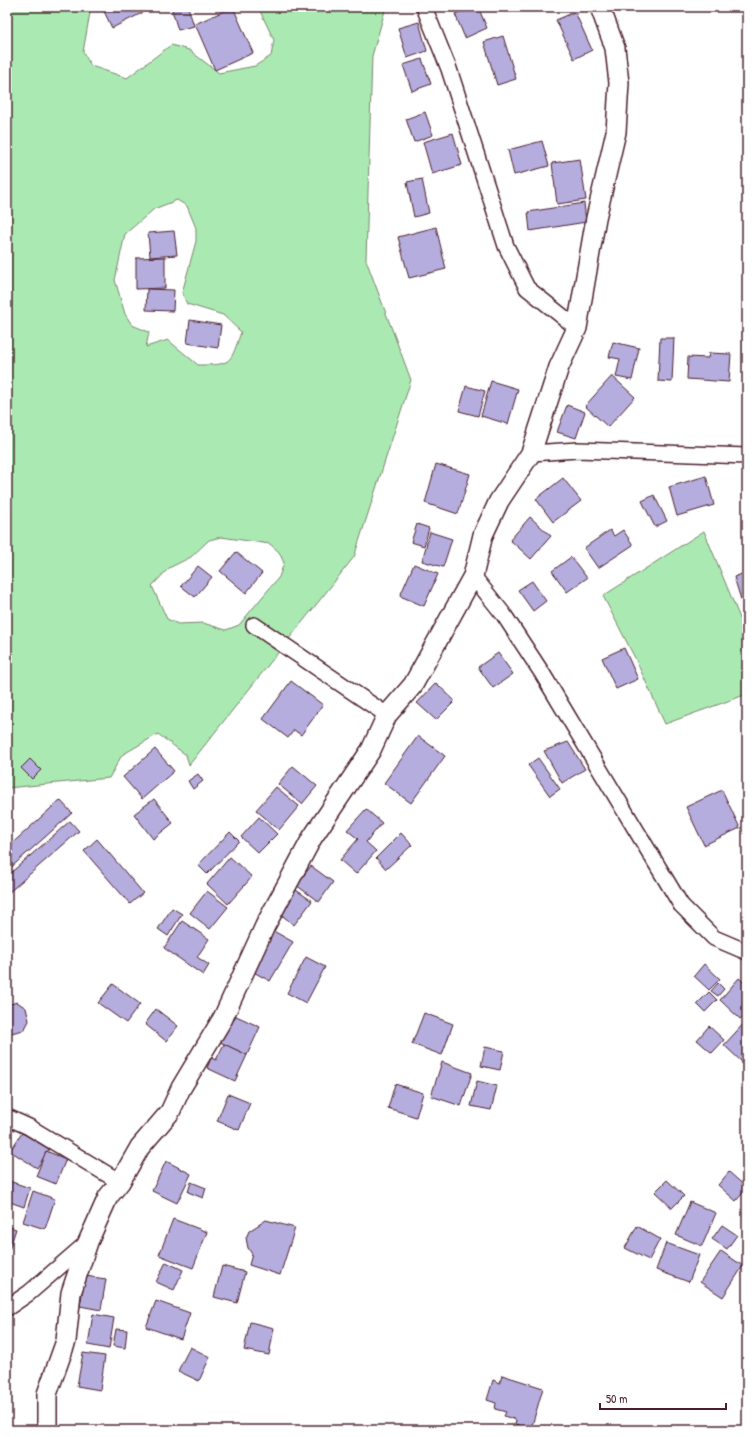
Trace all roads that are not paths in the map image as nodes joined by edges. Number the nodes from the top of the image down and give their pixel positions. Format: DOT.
graph roads {
  1 [pos="424,7"];
  2 [pos="600,7"];
  3 [pos="577,328"];
  4 [pos="531,453"];
  5 [pos="747,456"];
  6 [pos="473,576"];
  7 [pos="254,625"];
  8 [pos="387,715"];
  9 [pos="747,952"];
  10 [pos="7,1117"];
  11 [pos="120,1182"];
  12 [pos="88,1242"];
  13 [pos="7,1308"];
  14 [pos="46,1430"];
  1 -- 3 [label="street"];
  2 -- 3 [label="street"];
  3 -- 4 [label="street"];
  4 -- 5 [label="street"];
  4 -- 6 [label="street"];
  6 -- 8 [label="street"];
  6 -- 9 [label="street"];
  7 -- 8 [label="street"];
  8 -- 11 [label="street"];
  10 -- 11 [label="street"];
  11 -- 12 [label="street"];
  12 -- 13 [label="street"];
  12 -- 14 [label="street"];
}
